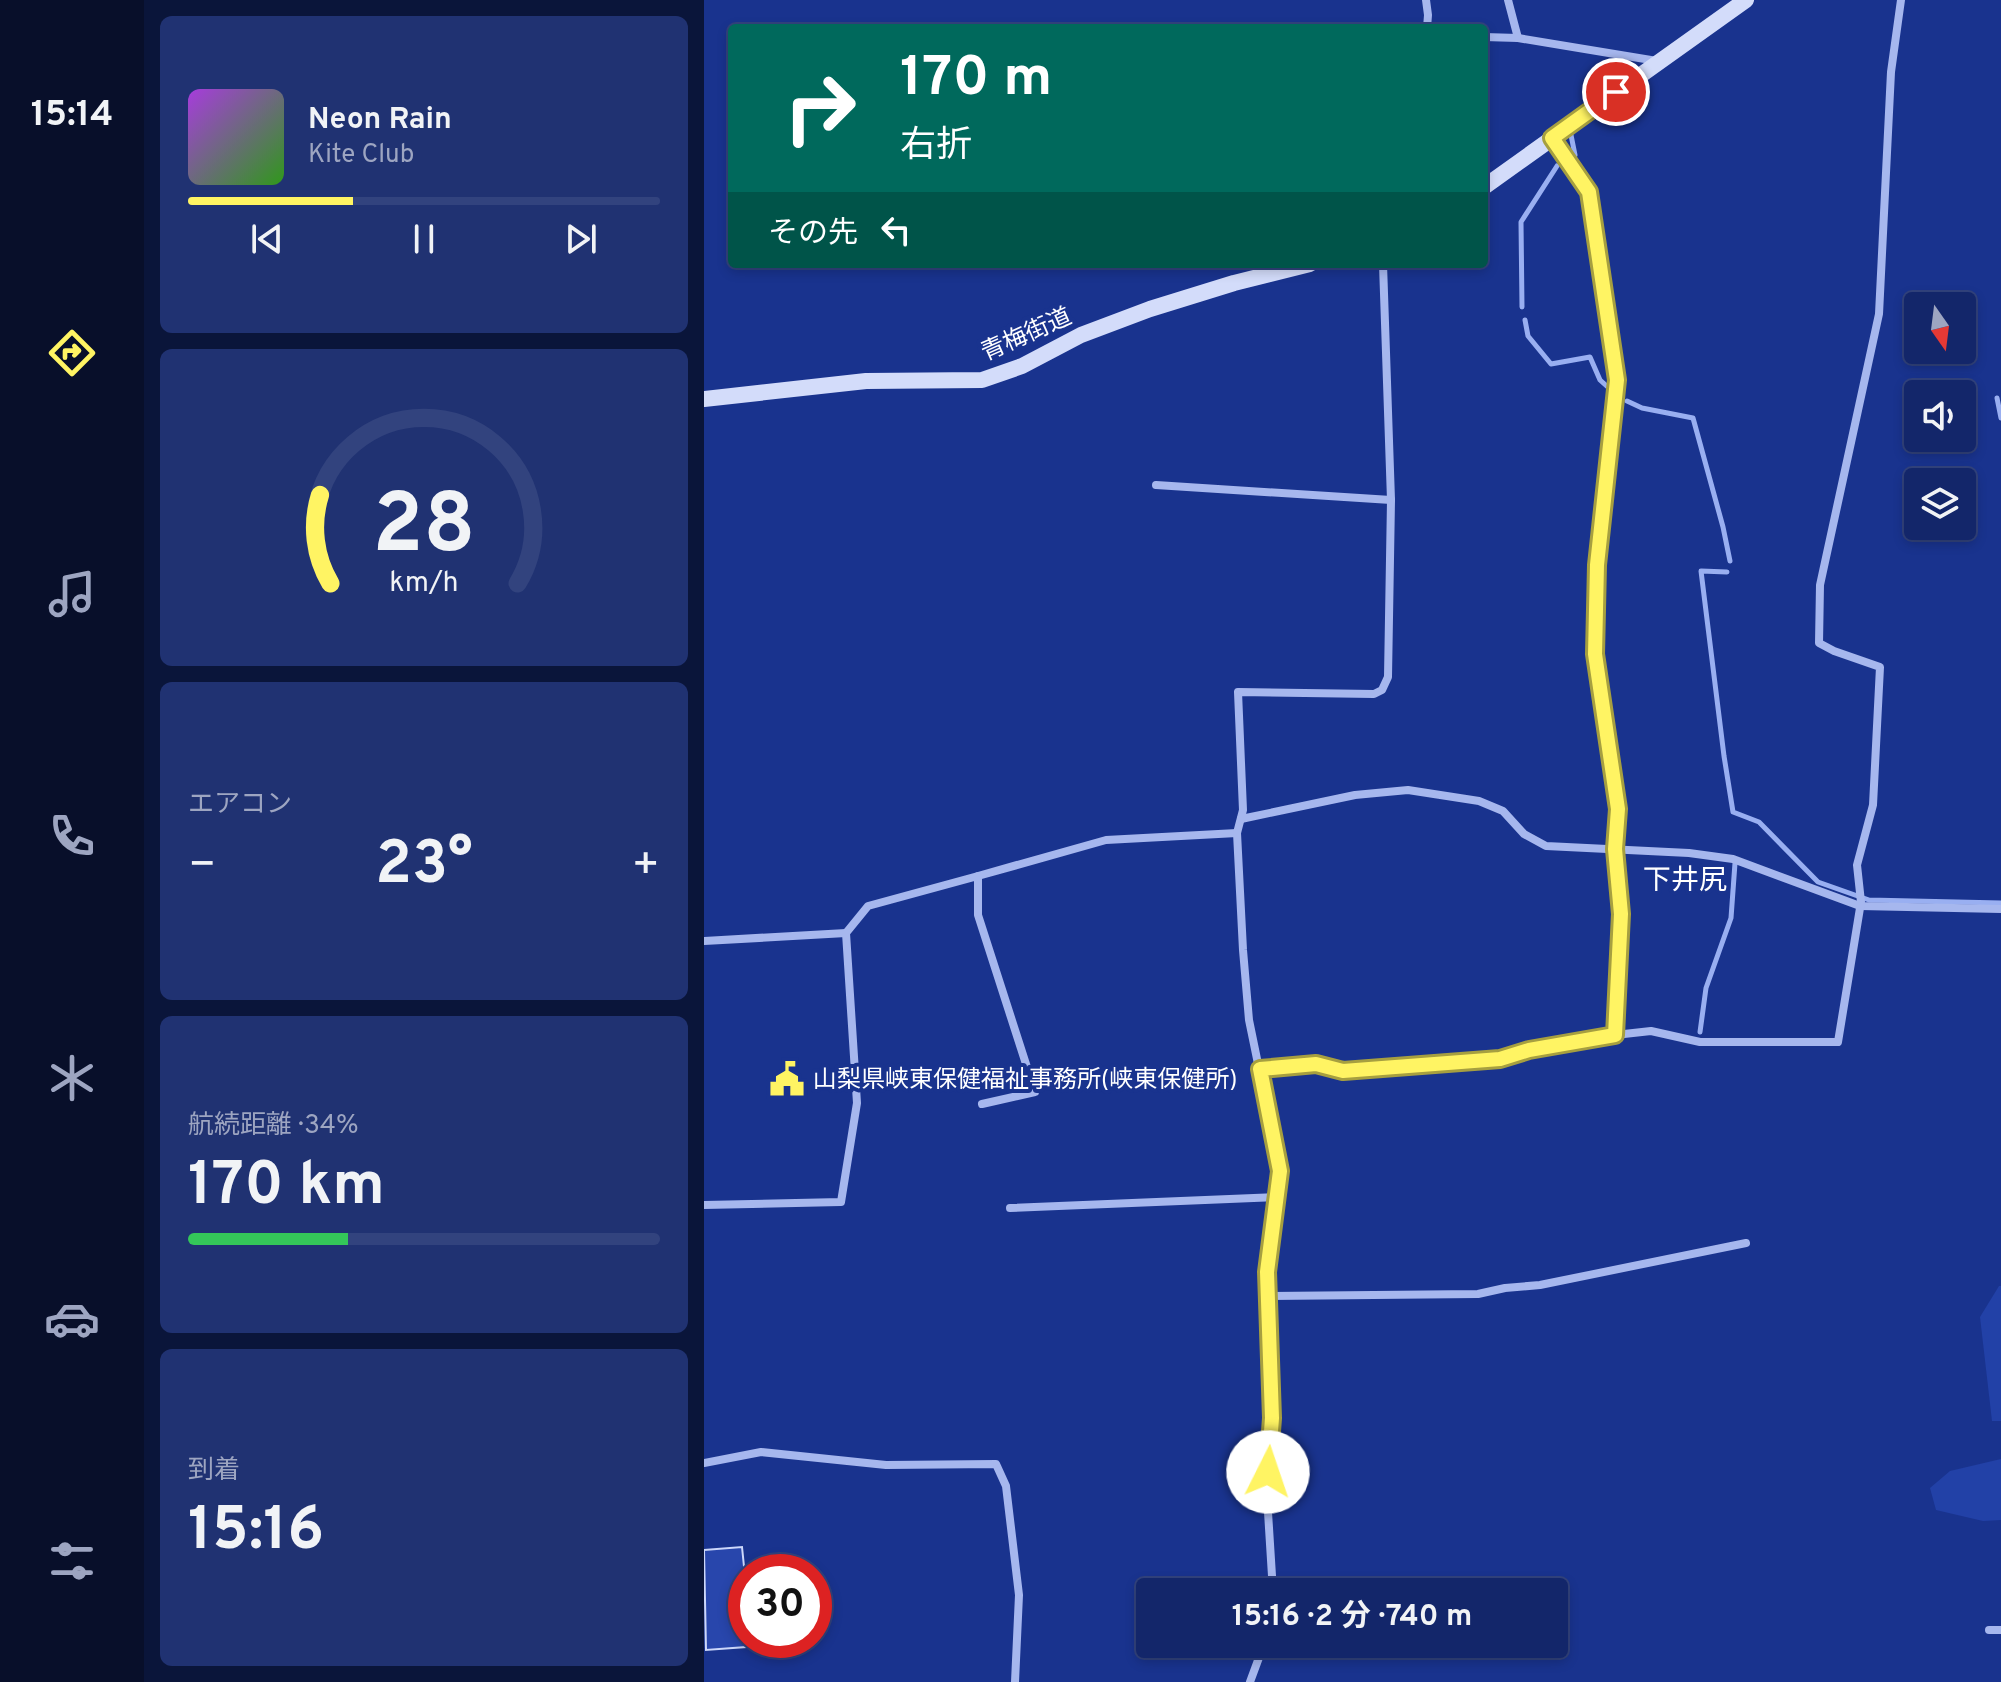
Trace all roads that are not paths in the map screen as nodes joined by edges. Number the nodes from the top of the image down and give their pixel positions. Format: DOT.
graph roads {
  1 [pos="1426,0"];
  2 [pos="1508,0"];
  3 [pos="1746,0"];
  4 [pos="1901,0"];
  5 [pos="1427,24"];
  6 [pos="1488,37"];
  7 [pos="1518,38"];
  8 [pos="1659,61"];
  9 [pos="1552,138"];
  10 [pos="1488,184"];
  11 [pos="1294,268"];
  12 [pos="1383,268"];
  13 [pos="704,399"];
  14 [pos="1156,485"];
  15 [pos="1391,500"];
  16 [pos="1241,819"];
  17 [pos="1237,833"];
  18 [pos="1615,849"];
  19 [pos="978,876"];
  20 [pos="1860,904"];
  21 [pos="2001,909"];
  22 [pos="846,933"];
  23 [pos="704,941"];
  24 [pos="1615,1035"];
  25 [pos="1260,1069"];
  26 [pos="982,1104"];
  27 [pos="1277,1197"];
  28 [pos="704,1205"];
  29 [pos="1010,1208"];
  30 [pos="1746,1243"];
  31 [pos="1269,1296"];
  32 [pos="704,1463"];
  33 [pos="1272,1578"];
  34 [pos="1989,1630"];
  35 [pos="2001,1630"];
  36 [pos="1259,1658"];
  37 [pos="1015,1682"];
  38 [pos="1250,1682"];
  1 -- 5 [label="street"];
  2 -- 7 [label="street"];
  3 -- 8 [label="main road"];
  4 -- 20 [label="street"];
  6 -- 7 [label="street"];
  7 -- 8 [label="street"];
  8 -- 9 [label="main road"];
  9 -- 10 [label="main road"];
  9 -- 18 [label="street"];
  11 -- 13 [label="main road, 青梅街道"];
  12 -- 15 [label="street"];
  14 -- 15 [label="street"];
  15 -- 16 [label="street"];
  16 -- 17 [label="street"];
  16 -- 18 [label="street"];
  17 -- 19 [label="street"];
  17 -- 25 [label="street"];
  18 -- 20 [label="street"];
  18 -- 24 [label="street"];
  19 -- 22 [label="street"];
  19 -- 26 [label="street"];
  20 -- 21 [label="street"];
  20 -- 24 [label="street"];
  22 -- 23 [label="street"];
  22 -- 28 [label="street"];
  24 -- 25 [label="street"];
  25 -- 27 [label="street"];
  27 -- 29 [label="street"];
  27 -- 31 [label="street"];
  30 -- 31 [label="street"];
  31 -- 33 [label="street"];
  32 -- 37 [label="street"];
  34 -- 35 [label="street"];
  36 -- 38 [label="street"];
}
